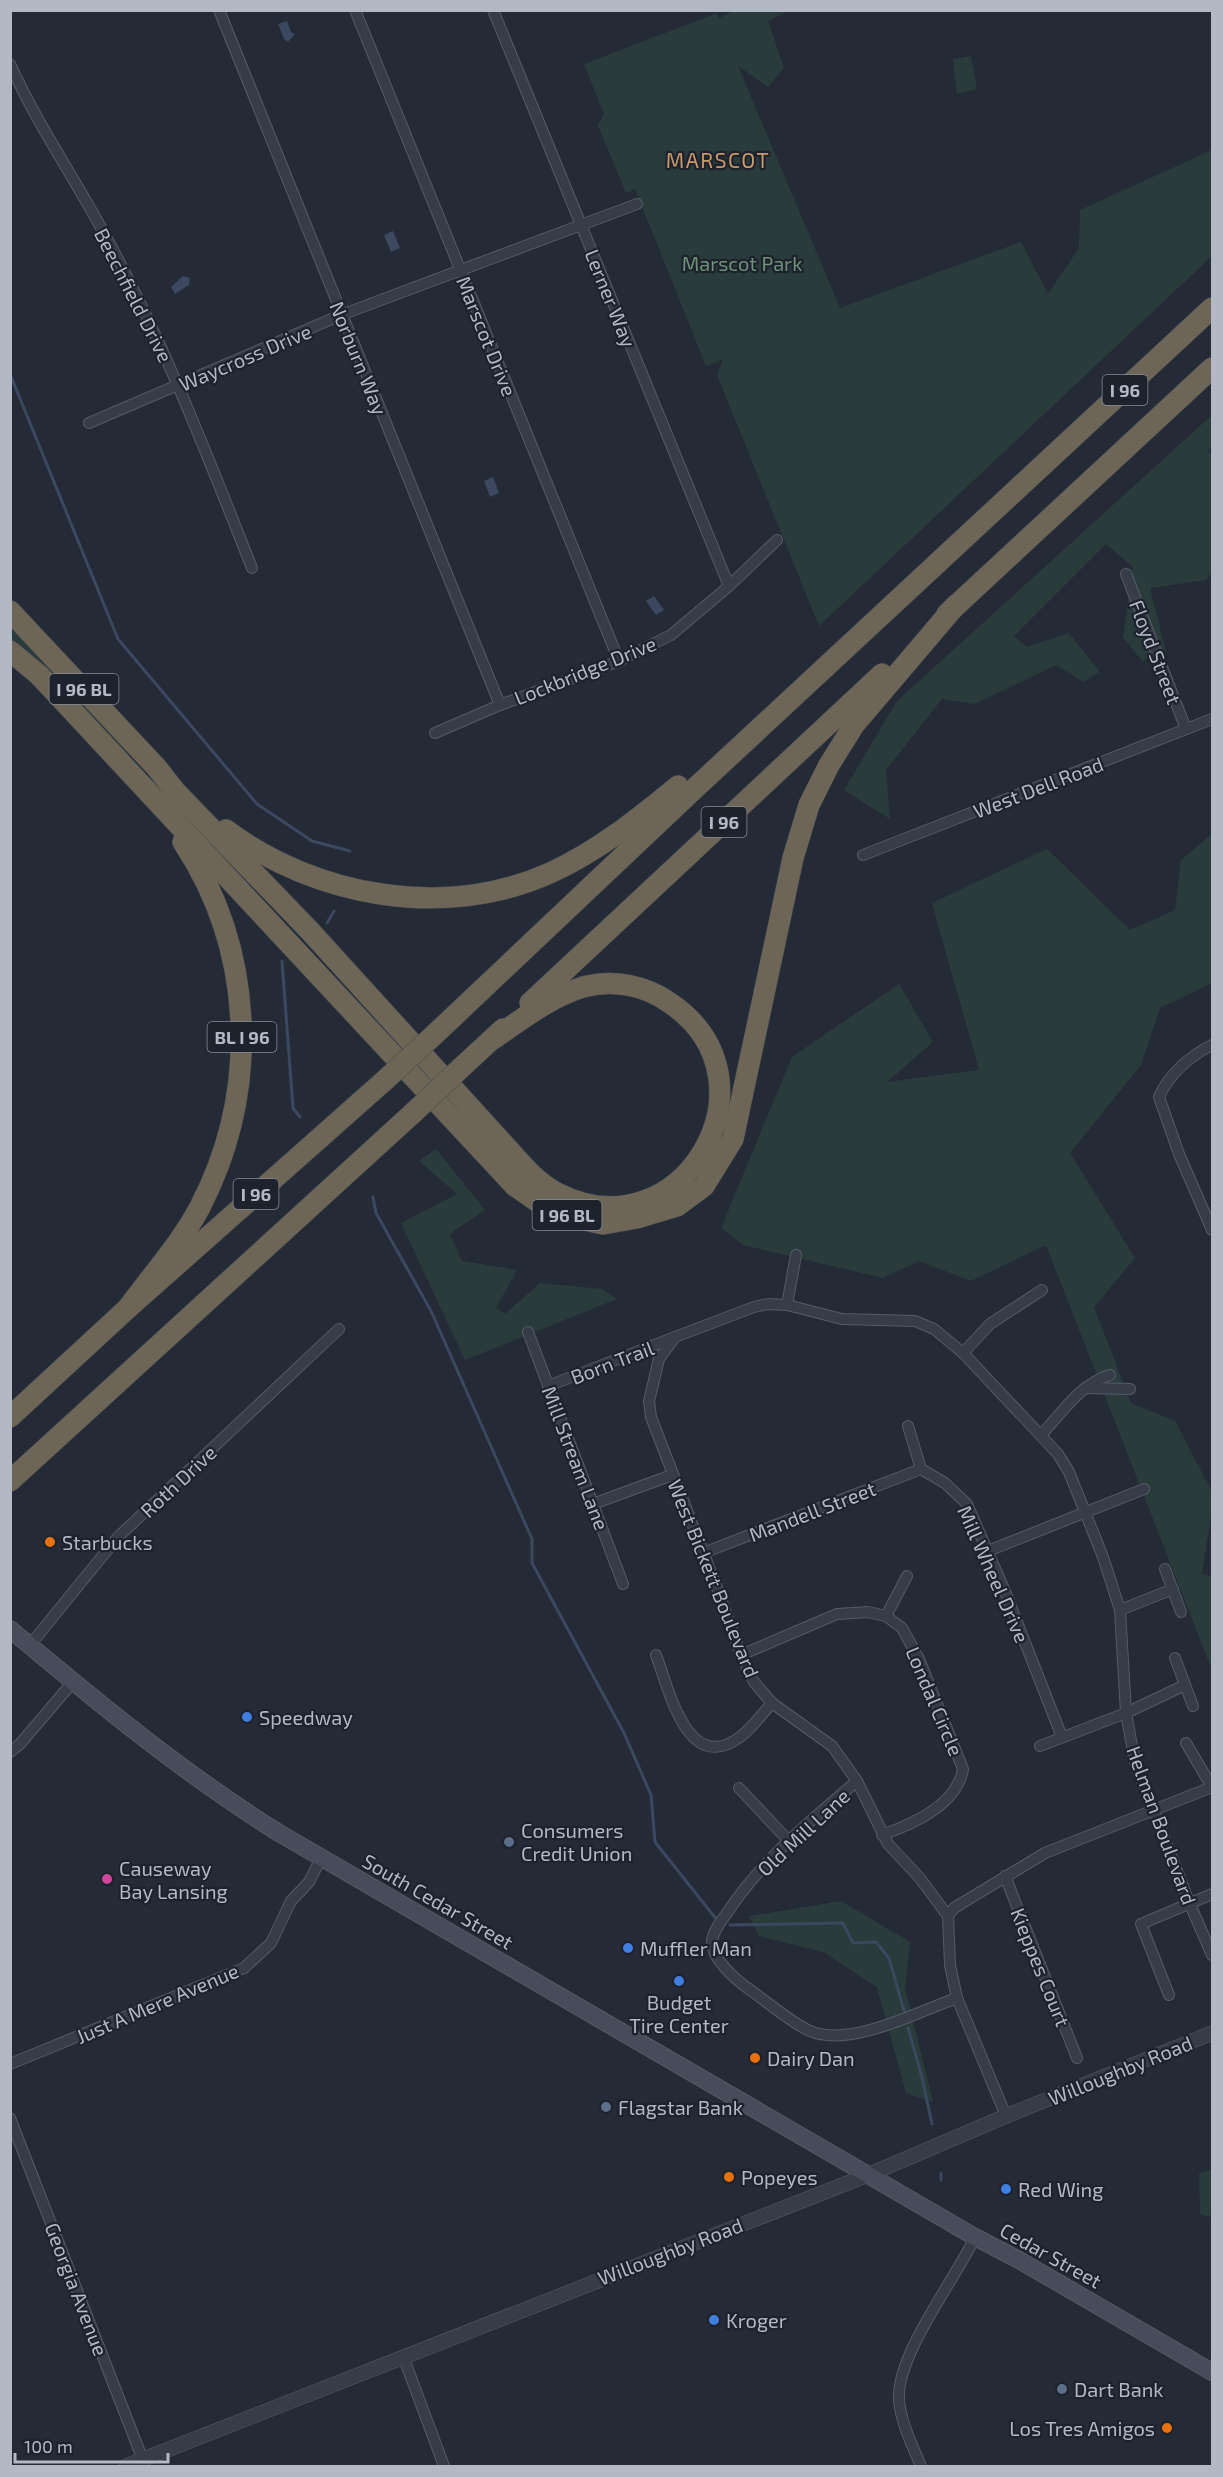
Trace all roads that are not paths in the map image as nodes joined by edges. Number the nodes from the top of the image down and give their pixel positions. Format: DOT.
graph roads {
  1 [pos="219,10"];
  2 [pos="355,10"];
  3 [pos="493,10"];
  4 [pos="10,64"];
  5 [pos="637,204"];
  6 [pos="582,226"];
  7 [pos="460,270"];
  8 [pos="1212,308"];
  9 [pos="341,315"];
  10 [pos="1212,368"];
  11 [pos="179,386"];
  12 [pos="89,423"];
  13 [pos="777,540"];
  14 [pos="252,568"];
  15 [pos="1126,574"];
  16 [pos="729,586"];
  17 [pos="956,605"];
  18 [pos="10,611"];
  19 [pos="853,642"];
  20 [pos="10,651"];
  21 [pos="619,661"];
  22 [pos="500,705"];
  23 [pos="1212,719"];
  24 [pos="1186,729"];
  25 [pos="435,733"];
  26 [pos="126,768"];
  27 [pos="157,768"];
  28 [pos="863,855"];
  29 [pos="492,1039"];
  30 [pos="1212,1045"];
  31 [pos="1212,1230"];
  32 [pos="796,1255"];
  33 [pos="1042,1290"];
  34 [pos="787,1305"];
  35 [pos="128,1308"];
  36 [pos="339,1329"];
  37 [pos="528,1332"];
  38 [pos="675,1337"];
  39 [pos="963,1353"];
  40 [pos="1110,1375"];
  41 [pos="548,1386"];
  42 [pos="1085,1388"];
  43 [pos="1130,1389"];
  44 [pos="10,1417"];
  45 [pos="908,1426"];
  46 [pos="1041,1435"];
  47 [pos="921,1468"];
  48 [pos="672,1475"];
  49 [pos="10,1481"];
  50 [pos="1144,1489"];
  51 [pos="593,1504"];
  52 [pos="1085,1512"];
  53 [pos="988,1551"];
  54 [pos="703,1553"];
  55 [pos="1165,1569"];
  56 [pos="907,1576"];
  57 [pos="623,1584"];
  58 [pos="1173,1589"];
  59 [pos="1120,1610"];
  60 [pos="1181,1612"];
  61 [pos="886,1616"];
  62 [pos="10,1629"];
  63 [pos="30,1645"];
  64 [pos="656,1655"];
  65 [pos="741,1655"];
  66 [pos="1175,1658"];
  67 [pos="72,1683"];
  68 [pos="1185,1685"];
  69 [pos="772,1703"];
  70 [pos="1193,1706"];
  71 [pos="1126,1713"];
  72 [pos="1062,1737"];
  73 [pos="1186,1743"];
  74 [pos="1040,1746"];
  75 [pos="10,1752"];
  76 [pos="857,1781"];
  77 [pos="1212,1787"];
  78 [pos="739,1788"];
  79 [pos="1154,1810"];
  80 [pos="882,1835"];
  81 [pos="788,1840"];
  82 [pos="321,1858"];
  83 [pos="1005,1876"];
  84 [pos="1212,1894"];
  85 [pos="1189,1902"];
  86 [pos="948,1916"];
  87 [pos="1212,1955"];
  88 [pos="1169,1995"];
  89 [pos="957,1998"];
  90 [pos="1212,2033"];
  91 [pos="1077,2058"];
  92 [pos="10,2064"];
  93 [pos="1006,2116"];
  94 [pos="10,2118"];
  95 [pos="868,2175"];
  96 [pos="975,2237"];
  97 [pos="403,2356"];
  98 [pos="1212,2372"];
  99 [pos="143,2460"];
  100 [pos="126,2466"];
  101 [pos="444,2466"];
  102 [pos="921,2466"];
  1 -- 9 [label="street, Norburn Way"];
  2 -- 7 [label="street, Marscot Drive"];
  3 -- 6 [label="street, Lerner Way"];
  4 -- 11 [label="street, Beechfield Drive"];
  5 -- 6 [label="street, Waycross Drive"];
  6 -- 7 [label="street, Waycross Drive"];
  6 -- 16 [label="street, Lerner Way"];
  7 -- 9 [label="street, Waycross Drive"];
  7 -- 21 [label="street, Marscot Drive"];
  8 -- 19 [label="highway, I 96"];
  9 -- 11 [label="street, Waycross Drive"];
  9 -- 22 [label="street, Norburn Way"];
  10 -- 17 [label="highway, I 96"];
  11 -- 12 [label="street, Waycross Drive"];
  11 -- 14 [label="street, Beechfield Drive"];
  13 -- 16 [label="street, Lockbridge Drive"];
  15 -- 24 [label="street, Floyd Street"];
  16 -- 21 [label="street, Lockbridge Drive"];
  17 -- 26 [label="highway, I 96 BL"];
  17 -- 29 [label="highway, I 96"];
  18 -- 27 [label="highway, I 96 BL"];
  19 -- 27 [label="highway, I 96 BL"];
  19 -- 35 [label="highway, I 96, bridge"];
  20 -- 26 [label="highway, I 96 BL"];
  21 -- 22 [label="street, Lockbridge Drive"];
  22 -- 25 [label="street, Lockbridge Drive"];
  23 -- 24 [label="street, West Dell Road"];
  24 -- 28 [label="street, West Dell Road"];
  26 -- 35 [label="highway, BL I 96"];
  27 -- 29 [label="highway, I 96 BL"];
  29 -- 49 [label="highway, I 96, bridge"];
  30 -- 31 [label="street"];
  32 -- 34 [label="street"];
  33 -- 39 [label="street"];
  34 -- 38 [label="street"];
  34 -- 39 [label="street, Helman Boulevard"];
  35 -- 44 [label="highway, I 96"];
  36 -- 63 [label="street, Roth Drive"];
  37 -- 41 [label="street, Mill Stream Lane"];
  38 -- 41 [label="street, Born Trail"];
  38 -- 48 [label="street, West Bickett Boulevard"];
  39 -- 46 [label="street, Helman Boulevard"];
  40 -- 42 [label="street"];
  41 -- 51 [label="street, Mill Stream Lane"];
  42 -- 43 [label="street"];
  42 -- 46 [label="street"];
  45 -- 47 [label="street"];
  46 -- 52 [label="street, Helman Boulevard"];
  47 -- 53 [label="street, Mill Wheel Drive"];
  47 -- 54 [label="street, Mandell Street"];
  48 -- 51 [label="street"];
  48 -- 54 [label="street, West Bickett Boulevard"];
  50 -- 52 [label="street"];
  51 -- 57 [label="street, Mill Stream Lane"];
  52 -- 53 [label="street"];
  52 -- 59 [label="street, Helman Boulevard"];
  53 -- 72 [label="street, Mill Wheel Drive"];
  54 -- 65 [label="street, West Bickett Boulevard"];
  55 -- 58 [label="street"];
  56 -- 61 [label="street"];
  58 -- 59 [label="street"];
  58 -- 60 [label="street"];
  59 -- 71 [label="street, Helman Boulevard"];
  61 -- 65 [label="street"];
  61 -- 80 [label="street, Londal Circle"];
  62 -- 63 [label="main road, South Cedar Street"];
  63 -- 67 [label="main road, South Cedar Street"];
  64 -- 69 [label="street"];
  65 -- 69 [label="street, West Bickett Boulevard"];
  66 -- 68 [label="street"];
  67 -- 75 [label="street"];
  67 -- 82 [label="main road, South Cedar Street"];
  68 -- 70 [label="street"];
  68 -- 71 [label="street"];
  69 -- 76 [label="street, West Bickett Boulevard"];
  71 -- 72 [label="street"];
  71 -- 79 [label="street, Helman Boulevard"];
  72 -- 74 [label="street"];
  73 -- 77 [label="street"];
  76 -- 80 [label="street, West Bickett Boulevard"];
  76 -- 81 [label="street, Old Mill Lane"];
  77 -- 79 [label="street"];
  78 -- 81 [label="street"];
  79 -- 83 [label="street"];
  79 -- 85 [label="street, Helman Boulevard"];
  80 -- 86 [label="street, West Bickett Boulevard"];
  81 -- 89 [label="street, Old Mill Lane"];
  82 -- 92 [label="street, Just A Mere Avenue"];
  82 -- 95 [label="main road, South Cedar Street"];
  83 -- 86 [label="street"];
  83 -- 91 [label="street, Kieppes Court"];
  84 -- 85 [label="street"];
  85 -- 87 [label="street, Helman Boulevard"];
  85 -- 88 [label="street"];
  86 -- 89 [label="street"];
  89 -- 93 [label="street"];
  90 -- 93 [label="street, Willoughby Road"];
  93 -- 95 [label="street, Willoughby Road"];
  94 -- 99 [label="street, Georgia Avenue"];
  95 -- 96 [label="main road, Cedar Street"];
  95 -- 97 [label="street, Willoughby Road"];
  96 -- 98 [label="main road, Cedar Street"];
  96 -- 102 [label="street"];
  97 -- 99 [label="street, Willoughby Road"];
  97 -- 101 [label="street"];
  99 -- 100 [label="street, Willoughby Road"];
}
